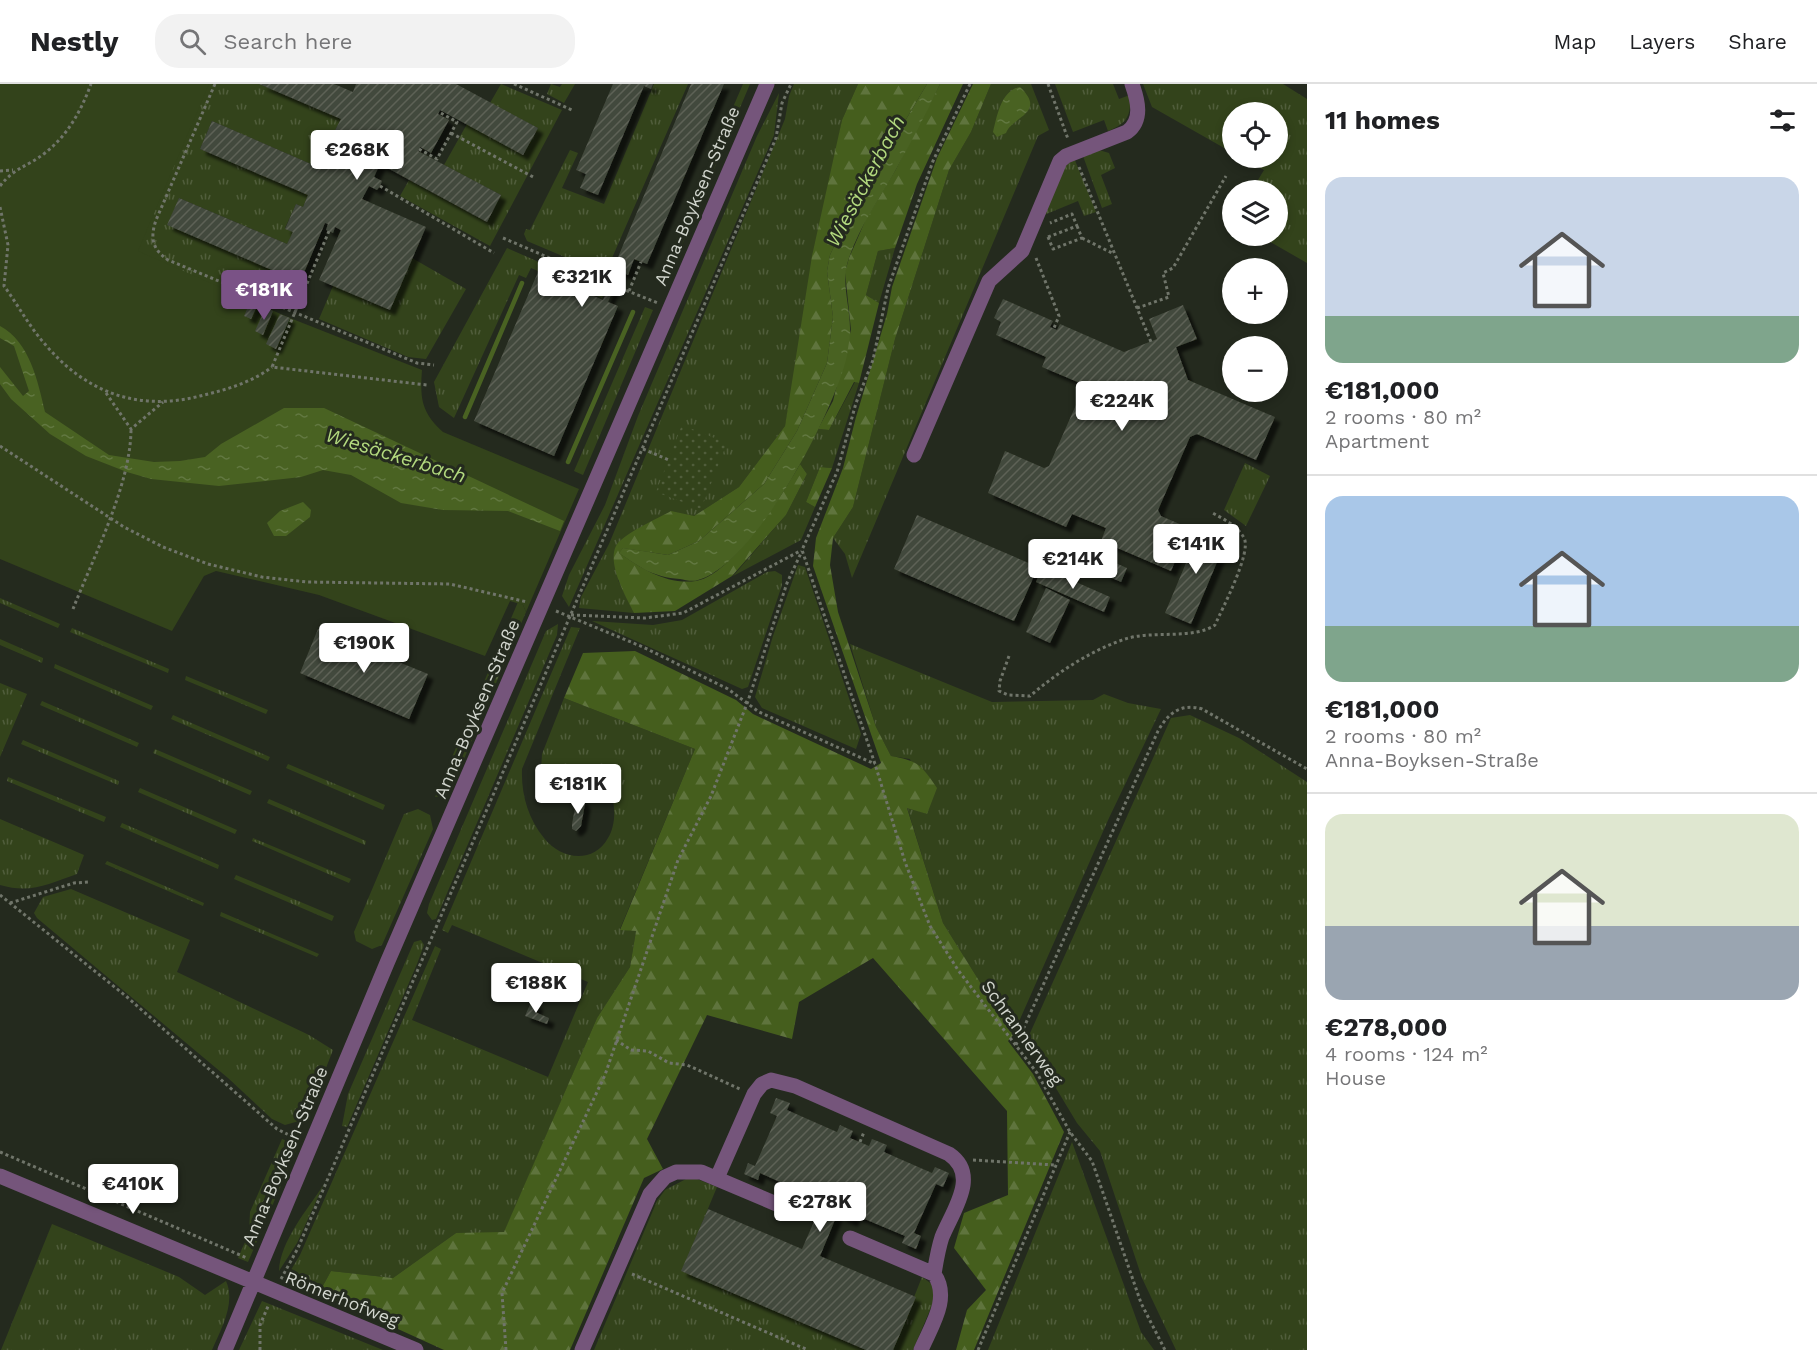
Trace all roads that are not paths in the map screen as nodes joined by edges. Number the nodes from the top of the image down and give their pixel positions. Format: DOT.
graph roads {
  1 [pos="767,84"];
  2 [pos="1131,84"];
  3 [pos="914,455"];
  4 [pos="0,1176"];
  5 [pos="717,1178"];
  6 [pos="793,1211"];
  7 [pos="850,1238"];
  8 [pos="933,1274"];
  9 [pos="253,1283"];
  10 [pos="225,1350"];
  11 [pos="416,1350"];
  12 [pos="582,1350"];
  13 [pos="921,1350"];
  1 -- 9 [label="street, Anna-Boyksen-Straße"];
  2 -- 3 [label="street"];
  4 -- 9 [label="street, Römerhofweg"];
  5 -- 6 [label="street"];
  5 -- 8 [label="street"];
  5 -- 12 [label="street"];
  7 -- 8 [label="street"];
  8 -- 13 [label="street"];
  9 -- 10 [label="street, Anna-Boyksen-Straße"];
  9 -- 11 [label="street, Römerhofweg"];
}
